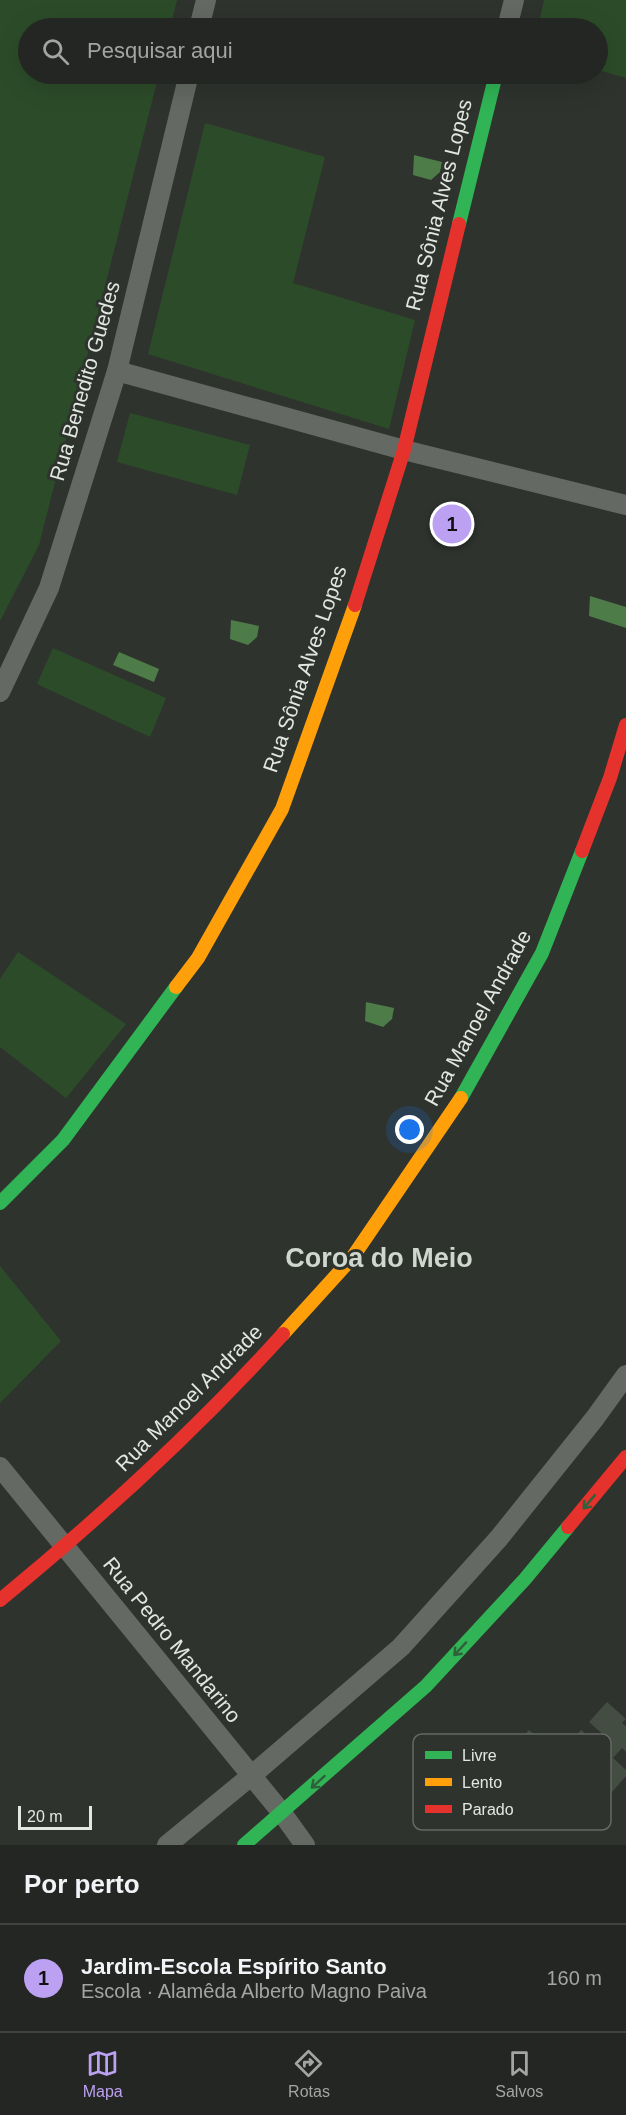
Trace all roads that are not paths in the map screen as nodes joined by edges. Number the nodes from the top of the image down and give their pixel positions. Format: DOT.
graph roads {
  1 [pos="206,0"];
  2 [pos="514,0"];
  3 [pos="202,18"];
  4 [pos="510,18"];
  5 [pos="187,84"];
  6 [pos="494,84"];
  7 [pos="117,371"];
  8 [pos="404,450"];
  9 [pos="626,505"];
  10 [pos="0,692"];
  11 [pos="626,725"];
  12 [pos="0,1203"];
  13 [pos="626,1375"];
  14 [pos="626,1457"];
  15 [pos="0,1467"];
  16 [pos="65,1547"];
  17 [pos="0,1600"];
  18 [pos="251,1776"];
  19 [pos="282,1814"];
  20 [pos="167,1845"];
  21 [pos="244,1845"];
  22 [pos="305,1845"];
  1 -- 3 [label="street"];
  2 -- 4 [label="street"];
  5 -- 7 [label="street, Rua Benedito Guedes"];
  6 -- 8 [label="street, Rua Sônia Alves Lopes"];
  7 -- 8 [label="street"];
  7 -- 10 [label="street, Rua Benedito Guedes"];
  8 -- 9 [label="street"];
  8 -- 12 [label="street, Rua Sônia Alves Lopes"];
  11 -- 16 [label="street, Rua Manoel Andrade"];
  13 -- 18 [label="street"];
  14 -- 19 [label="street, one-way"];
  15 -- 16 [label="street, Rua Pedro Mandarino"];
  16 -- 17 [label="street, Rua Manoel Andrade"];
  16 -- 18 [label="street, Rua Pedro Mandarino"];
  18 -- 19 [label="street, Rua Pedro Mandarino"];
  18 -- 20 [label="street"];
  19 -- 21 [label="street"];
  19 -- 22 [label="street, Rua Pedro Mandarino"];
}
